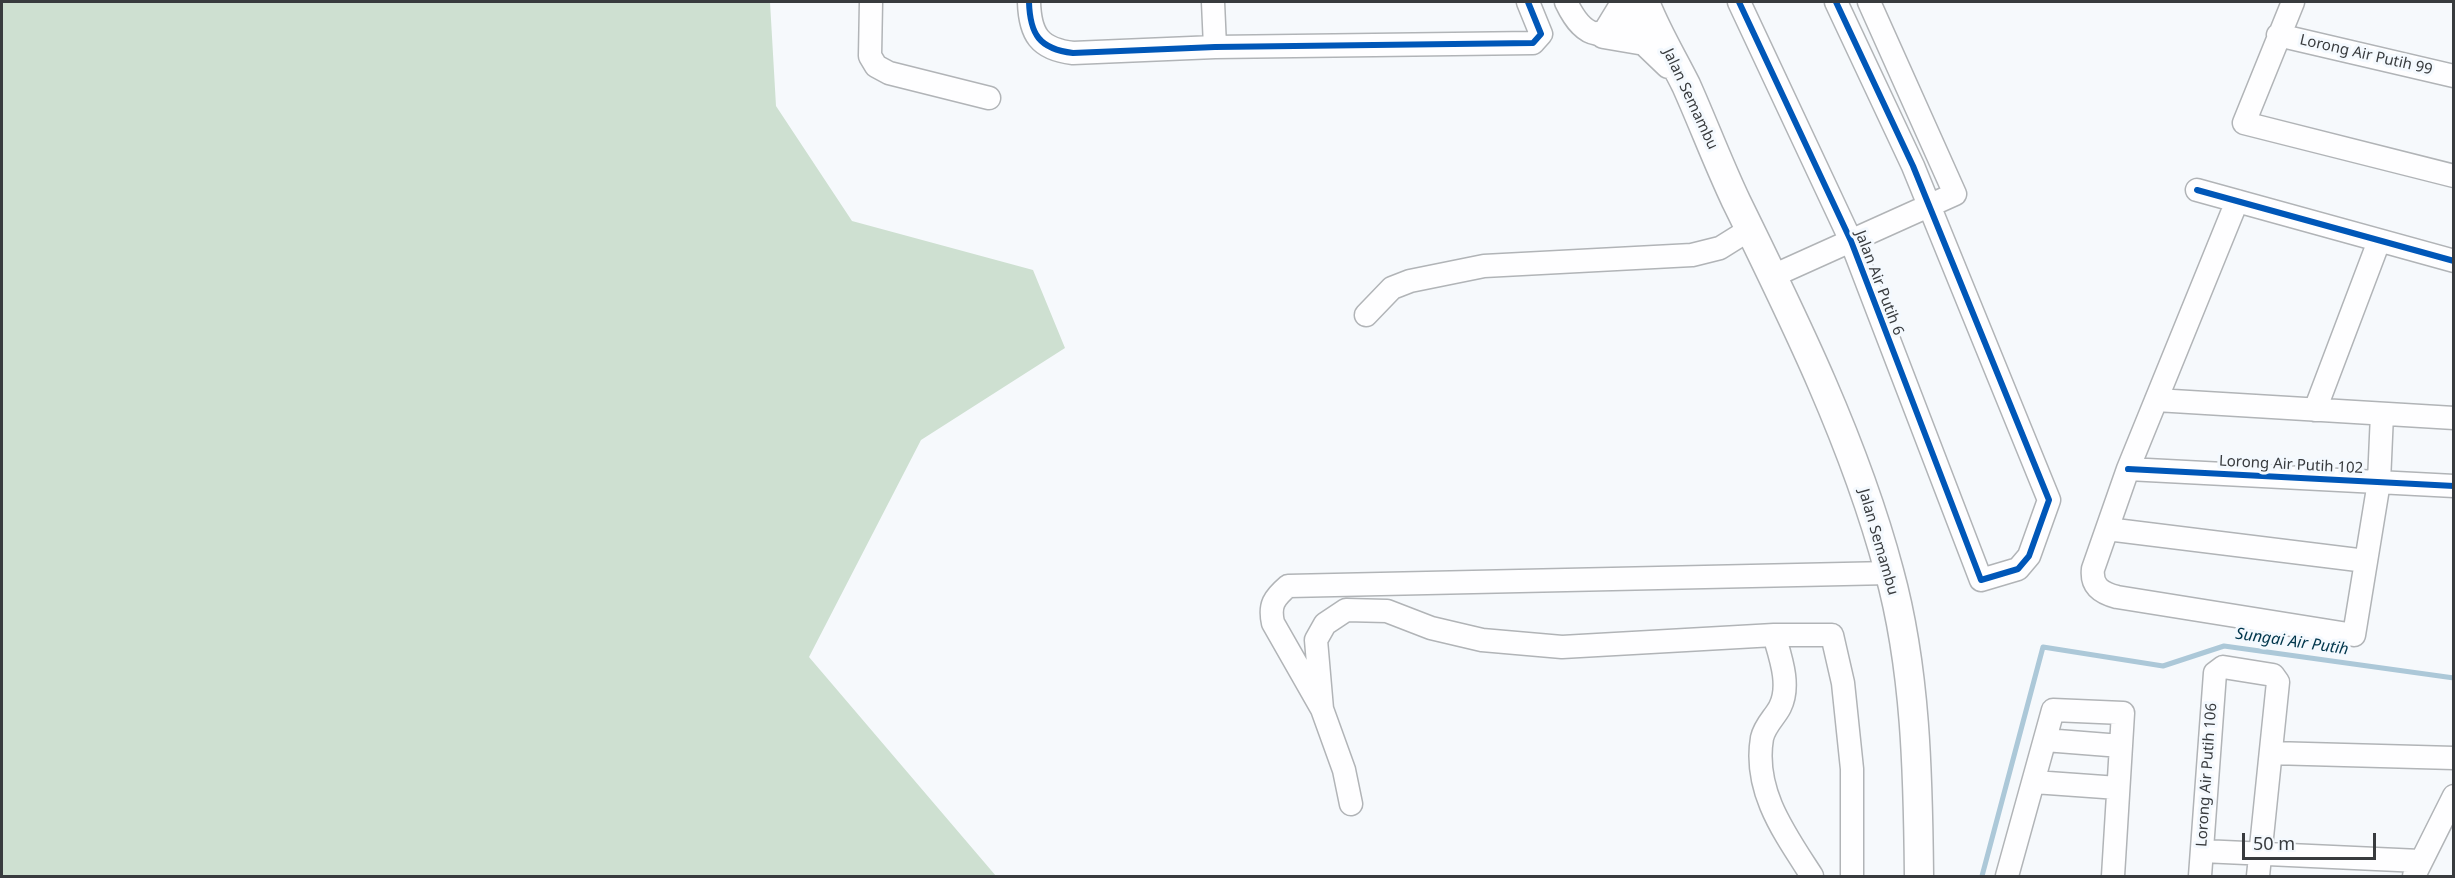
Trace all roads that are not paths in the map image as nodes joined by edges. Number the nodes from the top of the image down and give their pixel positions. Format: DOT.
graph roads {
  1 [pos="871,2"];
  2 [pos="1029,2"];
  3 [pos="1213,2"];
  4 [pos="1528,2"];
  5 [pos="1566,2"];
  6 [pos="1626,2"];
  7 [pos="1739,2"];
  8 [pos="1836,2"];
  9 [pos="1869,2"];
  10 [pos="2293,2"];
  11 [pos="1659,10"];
  12 [pos="1606,33"];
  13 [pos="2278,35"];
  14 [pos="1215,47"];
  15 [pos="2454,76"];
  16 [pos="1685,85"];
  17 [pos="989,98"];
  18 [pos="2454,176"];
  19 [pos="2197,190"];
  20 [pos="2237,201"];
  21 [pos="1929,206"];
  22 [pos="1752,228"];
  23 [pos="1851,241"];
  24 [pos="2379,241"];
  25 [pos="2454,261"];
  26 [pos="1775,275"];
  27 [pos="1366,315"];
  28 [pos="2156,400"];
  29 [pos="2315,410"];
  30 [pos="2382,414"];
  31 [pos="2454,418"];
  32 [pos="2128,469"];
  33 [pos="2379,482"];
  34 [pos="2454,486"];
  35 [pos="2107,529"];
  36 [pos="2366,561"];
  37 [pos="1890,573"];
  38 [pos="1774,635"];
  39 [pos="1322,709"];
  40 [pos="2045,740"];
  41 [pos="2121,746"];
  42 [pos="2271,753"];
  43 [pos="2454,758"];
  44 [pos="2034,782"];
  45 [pos="2118,788"];
  46 [pos="2454,796"];
  47 [pos="1351,804"];
  48 [pos="2202,850"];
  49 [pos="2261,853"];
  50 [pos="2417,868"];
  51 [pos="1812,876"];
  52 [pos="1852,876"];
  53 [pos="1918,876"];
  54 [pos="2007,876"];
  55 [pos="2113,876"];
  56 [pos="2200,876"];
  57 [pos="2258,876"];
  1 -- 17 [label="street"];
  2 -- 14 [label="street"];
  3 -- 14 [label="street"];
  4 -- 14 [label="street"];
  5 -- 12 [label="street"];
  6 -- 12 [label="main road"];
  7 -- 23 [label="street, Jalan Air Putih 6"];
  8 -- 21 [label="street"];
  9 -- 21 [label="street"];
  10 -- 13 [label="street"];
  11 -- 12 [label="street"];
  11 -- 16 [label="main road, Jalan Semambu"];
  11 -- 22 [label="main road, Jalan Semambu"];
  12 -- 16 [label="main road"];
  13 -- 15 [label="street, Lorong Air Putih 99"];
  13 -- 18 [label="street"];
  16 -- 22 [label="main road, Jalan Semambu"];
  19 -- 20 [label="street"];
  20 -- 24 [label="street"];
  20 -- 28 [label="street"];
  21 -- 23 [label="street"];
  21 -- 23 [label="street, Jalan Air Putih 6"];
  22 -- 26 [label="main road, Jalan Semambu"];
  22 -- 27 [label="street"];
  23 -- 26 [label="street"];
  24 -- 25 [label="street"];
  24 -- 29 [label="street"];
  26 -- 37 [label="main road, Jalan Semambu"];
  28 -- 29 [label="street"];
  28 -- 32 [label="street"];
  29 -- 30 [label="street"];
  30 -- 31 [label="street"];
  30 -- 33 [label="street"];
  32 -- 33 [label="street, Lorong Air Putih 102"];
  32 -- 35 [label="street"];
  33 -- 34 [label="street, Lorong Air Putih 102"];
  33 -- 36 [label="street"];
  35 -- 36 [label="street"];
  35 -- 36 [label="street"];
  37 -- 39 [label="street"];
  37 -- 53 [label="main road, Jalan Semambu"];
  38 -- 39 [label="street"];
  38 -- 51 [label="street"];
  38 -- 52 [label="street"];
  39 -- 47 [label="street"];
  40 -- 41 [label="street"];
  40 -- 41 [label="street"];
  40 -- 44 [label="street"];
  41 -- 45 [label="street"];
  42 -- 43 [label="street"];
  42 -- 48 [label="street, Lorong Air Putih 106"];
  42 -- 49 [label="street"];
  44 -- 45 [label="street"];
  44 -- 54 [label="street"];
  45 -- 55 [label="street"];
  46 -- 50 [label="street"];
  48 -- 49 [label="street"];
  48 -- 56 [label="street, Lorong Air Putih 106"];
  49 -- 50 [label="street"];
  49 -- 57 [label="street"];
}
